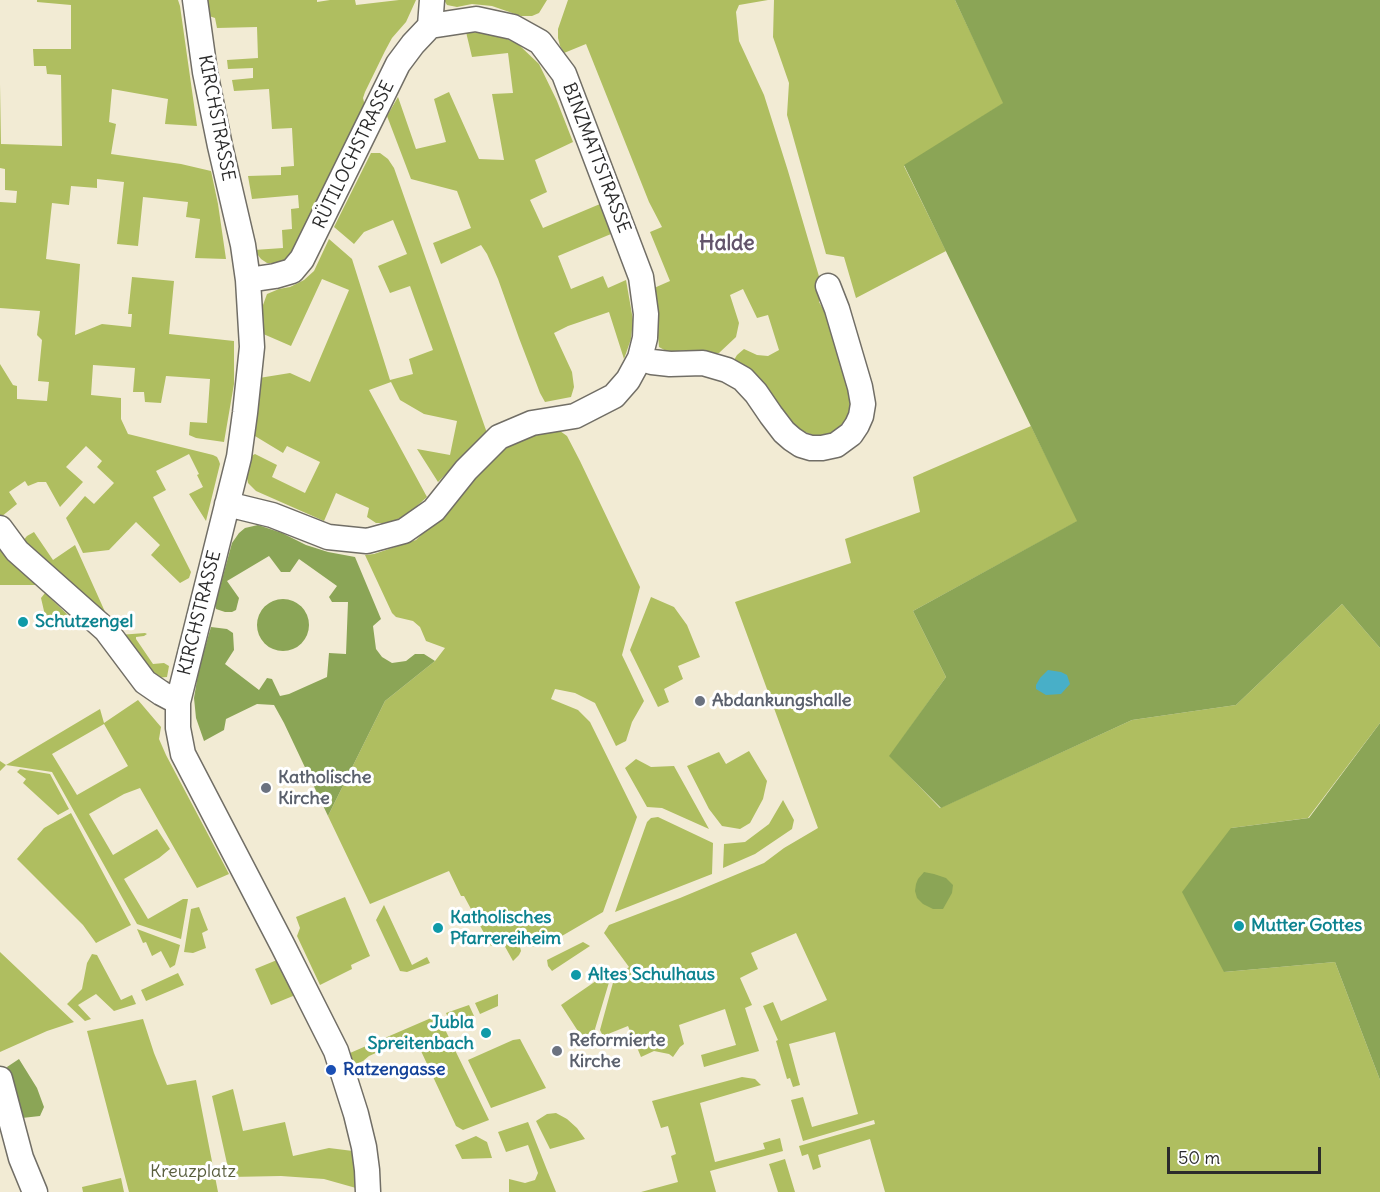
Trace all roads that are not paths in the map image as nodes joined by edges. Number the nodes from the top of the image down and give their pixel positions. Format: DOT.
graph roads {
  1 [pos="195,0"];
  2 [pos="432,0"];
  3 [pos="430,26"];
  4 [pos="248,280"];
  5 [pos="828,286"];
  6 [pos="640,358"];
  7 [pos="227,504"];
  8 [pos="0,528"];
  9 [pos="178,702"];
  10 [pos="0,1079"];
  11 [pos="35,1192"];
  12 [pos="368,1192"];
  1 -- 4 [label="street, KIRCHSTRASSE"];
  2 -- 3 [label="street"];
  3 -- 4 [label="street, RÜTILOCHSTRASSE"];
  3 -- 6 [label="street, BINZMATTSTRASSE"];
  4 -- 7 [label="street, KIRCHSTRASSE"];
  5 -- 6 [label="street"];
  6 -- 7 [label="street"];
  7 -- 9 [label="street, KIRCHSTRASSE"];
  8 -- 9 [label="street"];
  9 -- 12 [label="street, KIRCHSTRASSE"];
  10 -- 11 [label="street"];
}
